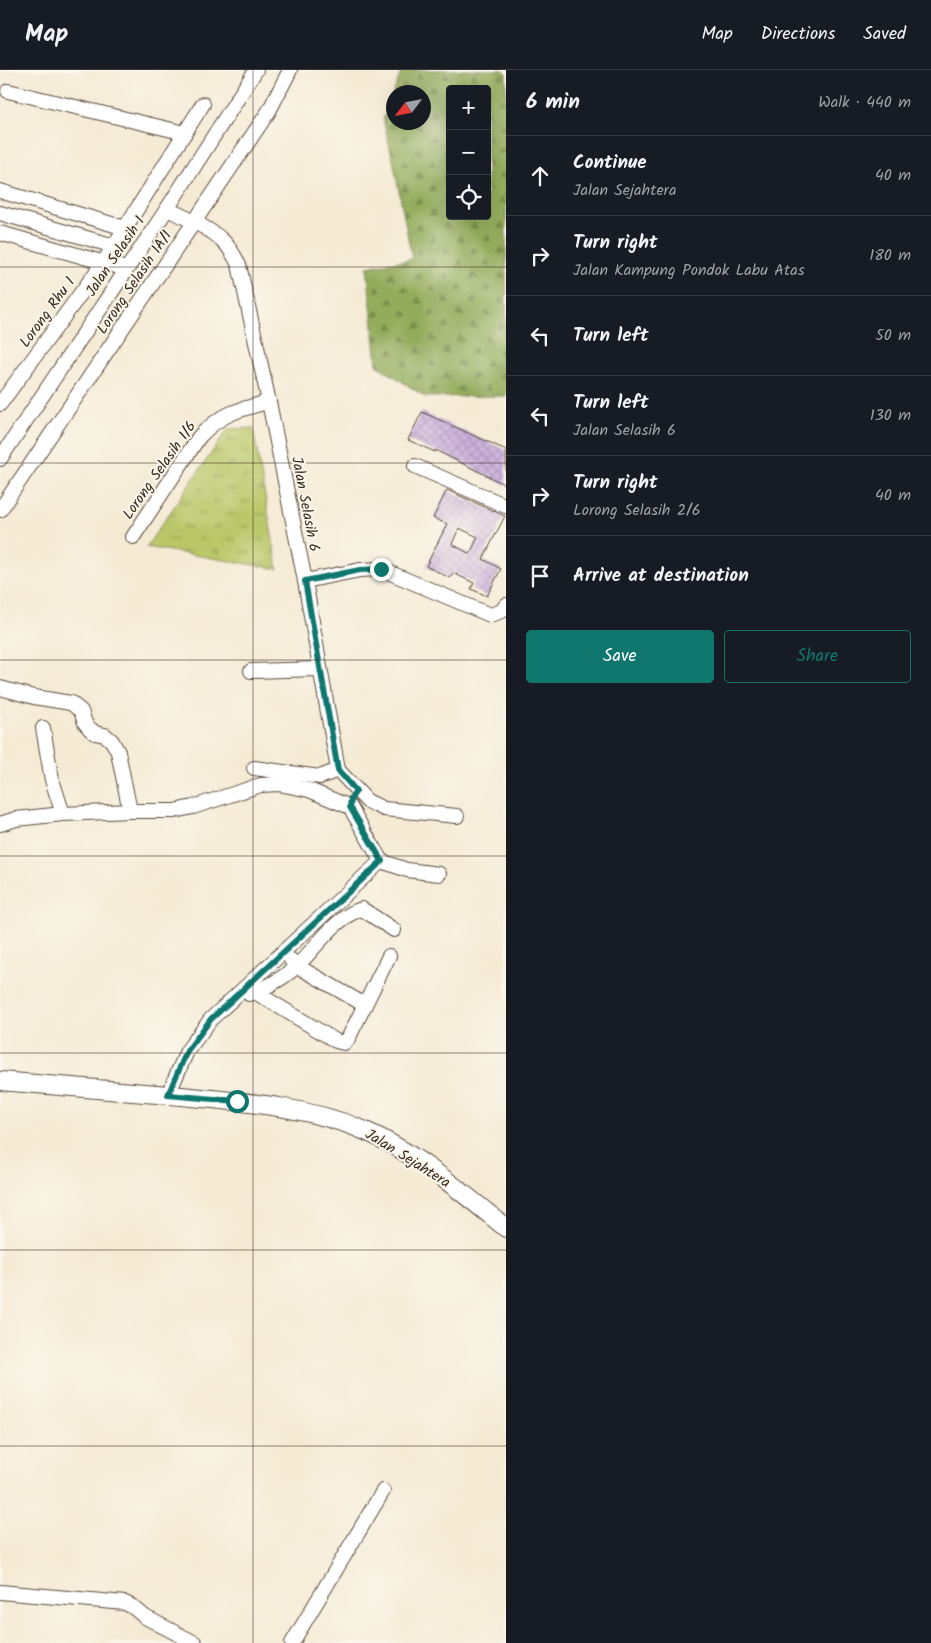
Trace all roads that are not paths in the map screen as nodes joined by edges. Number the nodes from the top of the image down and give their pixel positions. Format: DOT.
graph roads {
  1 [pos="256,70"];
  2 [pos="290,70"];
  3 [pos="8,91"];
  4 [pos="203,104"];
  5 [pos="185,133"];
  6 [pos="0,191"];
  7 [pos="167,209"];
  8 [pos="0,213"];
  9 [pos="194,222"];
  10 [pos="125,228"];
  11 [pos="0,232"];
  12 [pos="114,246"];
  13 [pos="103,263"];
  14 [pos="126,269"];
  15 [pos="268,402"];
  16 [pos="0,404"];
  17 [pos="0,459"];
  18 [pos="415,466"];
  19 [pos="506,506"];
  20 [pos="0,510"];
  21 [pos="133,537"];
  22 [pos="305,581"];
  23 [pos="505,610"];
  24 [pos="320,668"];
  25 [pos="251,672"];
  26 [pos="0,688"];
  27 [pos="43,728"];
  28 [pos="254,768"];
  29 [pos="338,770"];
  30 [pos="356,791"];
  31 [pos="350,807"];
  32 [pos="130,811"];
  33 [pos="63,814"];
  34 [pos="457,816"];
  35 [pos="0,824"];
  36 [pos="382,861"];
  37 [pos="439,874"];
  38 [pos="394,930"];
  39 [pos="284,951"];
  40 [pos="389,956"];
  41 [pos="297,966"];
  42 [pos="255,992"];
  43 [pos="232,999"];
  44 [pos="364,1005"];
  45 [pos="0,1081"];
  46 [pos="168,1095"];
  47 [pos="506,1228"];
  48 [pos="383,1491"];
  49 [pos="0,1592"];
  50 [pos="195,1643"];
  51 [pos="292,1643"];
  1 -- 7 [label="street, Jalan Selasih 1"];
  2 -- 9 [label="street, Lorong Selasih 1A/1"];
  3 -- 5 [label="street"];
  4 -- 5 [label="street, Lorong Rhu 1"];
  5 -- 10 [label="street, Lorong Rhu 1"];
  6 -- 10 [label="street"];
  7 -- 9 [label="street, Jalan Selasih 6"];
  7 -- 14 [label="street, Jalan Selasih 1"];
  8 -- 12 [label="street"];
  9 -- 15 [label="street, Jalan Selasih 6"];
  9 -- 20 [label="street, Lorong Selasih 1A/1"];
  10 -- 12 [label="street, Lorong Rhu 1"];
  11 -- 13 [label="street"];
  12 -- 13 [label="street, Lorong Rhu 1"];
  13 -- 14 [label="street"];
  13 -- 16 [label="street, Lorong Rhu 1"];
  14 -- 17 [label="street, Jalan Selasih 1"];
  15 -- 21 [label="street, Lorong Selasih 1/6"];
  15 -- 22 [label="street, Jalan Selasih 6"];
  18 -- 19 [label="street"];
  22 -- 23 [label="street"];
  22 -- 24 [label="street, Jalan Selasih 6"];
  24 -- 25 [label="street"];
  24 -- 29 [label="street, Jalan Selasih 6"];
  26 -- 32 [label="street"];
  27 -- 33 [label="street"];
  28 -- 29 [label="street"];
  29 -- 30 [label="street"];
  30 -- 31 [label="street"];
  30 -- 34 [label="street"];
  31 -- 32 [label="street"];
  31 -- 36 [label="street"];
  32 -- 33 [label="street"];
  33 -- 35 [label="street"];
  36 -- 37 [label="street"];
  36 -- 39 [label="street"];
  38 -- 41 [label="street"];
  39 -- 41 [label="street"];
  39 -- 43 [label="street"];
  40 -- 44 [label="street"];
  41 -- 42 [label="street"];
  41 -- 44 [label="street"];
  42 -- 43 [label="street"];
  42 -- 44 [label="street"];
  43 -- 46 [label="street"];
  45 -- 46 [label="main road, Jalan Sejahtera"];
  46 -- 47 [label="main road, Jalan Sejahtera"];
  48 -- 51 [label="street"];
  49 -- 50 [label="street"];
}
